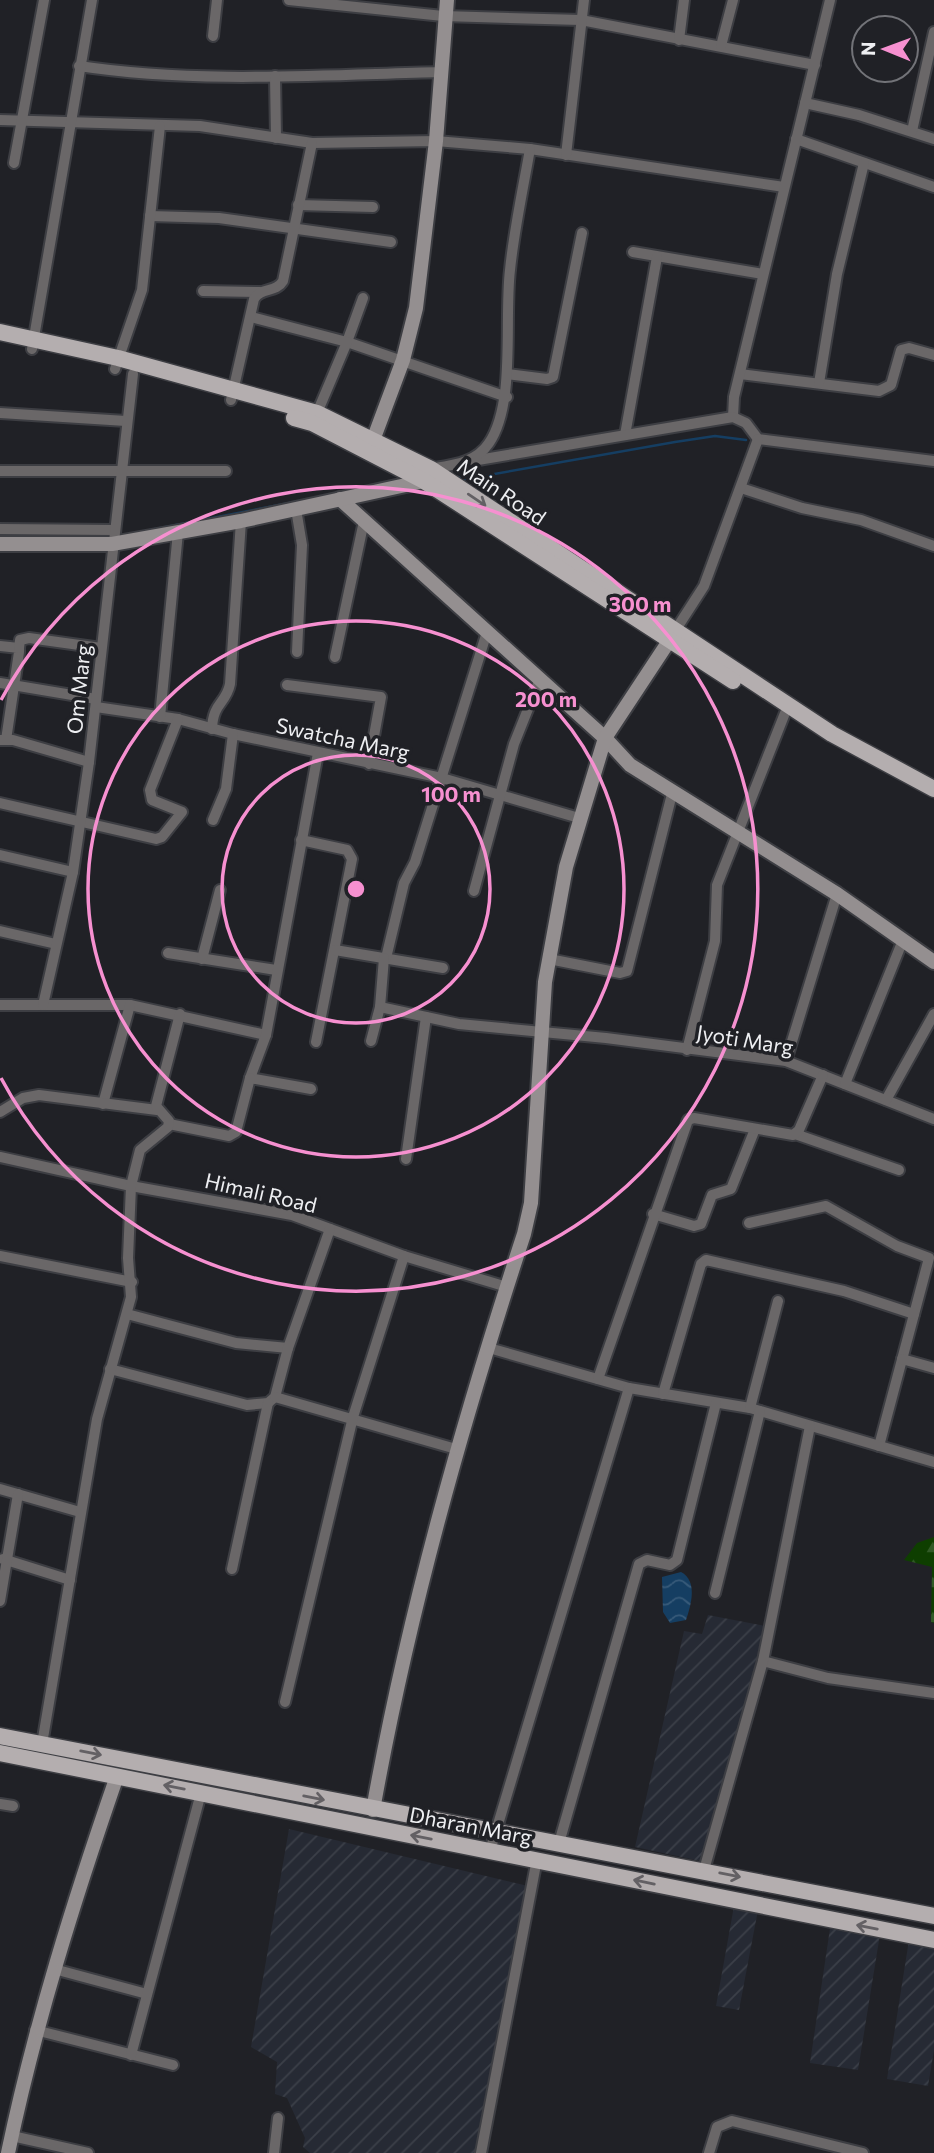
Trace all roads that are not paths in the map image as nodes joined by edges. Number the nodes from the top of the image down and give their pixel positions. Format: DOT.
graph roads {
  1 [pos="44,0"];
  2 [pos="92,0"];
  3 [pos="217,0"];
  4 [pos="447,0"];
  5 [pos="584,0"];
  6 [pos="684,0"];
  7 [pos="733,0"];
  8 [pos="830,0"];
  9 [pos="295,1"];
  10 [pos="372,5"];
  11 [pos="443,16"];
  12 [pos="581,20"];
  13 [pos="934,32"];
  14 [pos="213,36"];
  15 [pos="679,40"];
  16 [pos="721,46"];
  17 [pos="815,65"];
  18 [pos="79,66"];
  19 [pos="441,72"];
  20 [pos="275,76"];
  21 [pos="928,86"];
  22 [pos="805,103"];
  23 [pos="0,120"];
  24 [pos="22,121"];
  25 [pos="69,123"];
  26 [pos="160,127"];
  27 [pos="912,131"];
  28 [pos="276,138"];
  29 [pos="796,139"];
  30 [pos="934,139"];
  31 [pos="436,141"];
  32 [pos="312,143"];
  33 [pos="530,149"];
  34 [pos="566,155"];
  35 [pos="14,163"];
  36 [pos="864,163"];
  37 [pos="784,187"];
  38 [pos="934,187"];
  39 [pos="298,205"];
  40 [pos="373,207"];
  41 [pos="150,216"];
  42 [pos="292,230"];
  43 [pos="582,233"];
  44 [pos="391,242"];
  45 [pos="633,252"];
  46 [pos="657,257"];
  47 [pos="764,274"];
  48 [pos="203,291"];
  49 [pos="260,292"];
  50 [pos="363,298"];
  51 [pos="251,317"];
  52 [pos="0,332"];
  53 [pos="0,342"];
  54 [pos="347,342"];
  55 [pos="33,344"];
  56 [pos="934,355"];
  57 [pos="402,360"];
  58 [pos="116,364"];
  59 [pos="133,374"];
  60 [pos="506,374"];
  61 [pos="740,374"];
  62 [pos="819,383"];
  63 [pos="232,396"];
  64 [pos="507,397"];
  65 [pos="0,413"];
  66 [pos="317,413"];
  67 [pos="733,417"];
  68 [pos="126,421"];
  69 [pos="625,435"];
  70 [pos="758,439"];
  71 [pos="370,447"];
  72 [pos="472,461"];
  73 [pos="934,461"];
  74 [pos="0,471"];
  75 [pos="121,471"];
  76 [pos="226,471"];
  77 [pos="427,475"];
  78 [pos="741,488"];
  79 [pos="340,499"];
  80 [pos="296,509"];
  81 [pos="241,521"];
  82 [pos="364,521"];
  83 [pos="0,529"];
  84 [pos="178,532"];
  85 [pos="113,537"];
  86 [pos="0,544"];
  87 [pos="934,546"];
  88 [pos="487,632"];
  89 [pos="672,636"];
  90 [pos="0,646"];
  91 [pos="19,648"];
  92 [pos="101,648"];
  93 [pos="297,652"];
  94 [pos="335,657"];
  95 [pos="540,680"];
  96 [pos="0,682"];
  97 [pos="15,683"];
  98 [pos="287,685"];
  99 [pos="96,703"];
  100 [pos="785,713"];
  101 [pos="160,717"];
  102 [pos="178,719"];
  103 [pos="212,729"];
  104 [pos="233,734"];
  105 [pos="605,738"];
  106 [pos="3,740"];
  107 [pos="318,753"];
  108 [pos="89,762"];
  109 [pos="369,764"];
  110 [pos="442,779"];
  111 [pos="934,789"];
  112 [pos="672,794"];
  113 [pos="499,795"];
  114 [pos="934,800"];
  115 [pos="0,803"];
  116 [pos="579,818"];
  117 [pos="80,820"];
  118 [pos="212,820"];
  119 [pos="737,830"];
  120 [pos="301,840"];
  121 [pos="0,855"];
  122 [pos="72,872"];
  123 [pos="220,890"];
  124 [pos="474,891"];
  125 [pos="837,894"];
  126 [pos="0,931"];
  127 [pos="903,940"];
  128 [pos="56,944"];
  129 [pos="335,950"];
  130 [pos="168,953"];
  131 [pos="385,958"];
  132 [pos="202,959"];
  133 [pos="549,959"];
  134 [pos="934,962"];
  135 [pos="443,968"];
  136 [pos="276,971"];
  137 [pos="0,1004"];
  138 [pos="43,1005"];
  139 [pos="130,1005"];
  140 [pos="380,1007"];
  141 [pos="180,1014"];
  142 [pos="934,1014"];
  143 [pos="426,1017"];
  144 [pos="542,1034"];
  145 [pos="266,1035"];
  146 [pos="371,1041"];
  147 [pos="316,1042"];
  148 [pos="687,1050"];
  149 [pos="786,1061"];
  150 [pos="823,1075"];
  151 [pos="250,1078"];
  152 [pos="845,1084"];
  153 [pos="311,1089"];
  154 [pos="886,1100"];
  155 [pos="103,1104"];
  156 [pos="157,1110"];
  157 [pos="0,1112"];
  158 [pos="934,1119"];
  159 [pos="169,1124"];
  160 [pos="755,1129"];
  161 [pos="795,1134"];
  162 [pos="0,1157"];
  163 [pos="406,1159"];
  164 [pos="899,1170"];
  165 [pos="131,1186"];
  166 [pos="653,1214"];
  167 [pos="748,1223"];
  168 [pos="330,1228"];
  169 [pos="0,1255"];
  170 [pos="404,1256"];
  171 [pos="132,1282"];
  172 [pos="507,1287"];
  173 [pos="778,1301"];
  174 [pos="127,1314"];
  175 [pos="914,1314"];
  176 [pos="288,1348"];
  177 [pos="489,1348"];
  178 [pos="902,1359"];
  179 [pos="934,1368"];
  180 [pos="110,1369"];
  181 [pos="598,1379"];
  182 [pos="629,1388"];
  183 [pos="663,1394"];
  184 [pos="272,1400"];
  185 [pos="716,1403"];
  186 [pos="755,1410"];
  187 [pos="353,1417"];
  188 [pos="810,1426"];
  189 [pos="879,1446"];
  190 [pos="456,1449"];
  191 [pos="934,1462"];
  192 [pos="0,1489"];
  193 [pos="18,1494"];
  194 [pos="80,1512"];
  195 [pos="3,1559"];
  196 [pos="232,1569"];
  197 [pos="70,1580"];
  198 [pos="715,1592"];
  199 [pos="0,1601"];
  200 [pos="763,1661"];
  201 [pos="934,1693"];
  202 [pos="285,1702"];
  203 [pos="0,1736"];
  204 [pos="43,1744"];
  205 [pos="0,1753"];
  206 [pos="117,1776"];
  207 [pos="201,1793"];
  208 [pos="0,1804"];
  209 [pos="13,1806"];
  210 [pos="373,1810"];
  211 [pos="496,1832"];
  212 [pos="559,1843"];
  213 [pos="490,1851"];
  214 [pos="537,1859"];
  215 [pos="704,1870"];
  216 [pos="934,1916"];
  217 [pos="934,1940"];
  218 [pos="54,1969"];
  219 [pos="147,1994"];
  220 [pos="35,2031"];
  221 [pos="131,2054"];
  222 [pos="173,2065"];
  223 [pos="278,2118"];
  224 [pos="12,2136"];
  225 [pos="841,2150"];
  226 [pos="8,2153"];
  227 [pos="88,2153"];
  228 [pos="274,2153"];
  229 [pos="481,2153"];
  230 [pos="709,2153"];
  231 [pos="863,2153"];
  1 -- 24 [label="street"];
  2 -- 18 [label="street"];
  3 -- 14 [label="street"];
  4 -- 11 [label="street"];
  5 -- 12 [label="street"];
  6 -- 15 [label="street"];
  7 -- 16 [label="street"];
  8 -- 17 [label="street"];
  9 -- 10 [label="street"];
  10 -- 11 [label="street"];
  11 -- 12 [label="street"];
  11 -- 19 [label="street"];
  12 -- 15 [label="street"];
  12 -- 34 [label="street"];
  13 -- 21 [label="street"];
  15 -- 16 [label="street"];
  16 -- 17 [label="street"];
  17 -- 22 [label="street"];
  18 -- 20 [label="street"];
  18 -- 25 [label="street"];
  19 -- 20 [label="street"];
  19 -- 31 [label="street"];
  20 -- 28 [label="street"];
  21 -- 27 [label="street"];
  22 -- 27 [label="street"];
  22 -- 29 [label="street"];
  23 -- 24 [label="street"];
  24 -- 25 [label="street"];
  24 -- 35 [label="street"];
  25 -- 26 [label="street"];
  25 -- 55 [label="street"];
  26 -- 28 [label="street"];
  26 -- 41 [label="street"];
  27 -- 30 [label="street"];
  28 -- 32 [label="street"];
  29 -- 36 [label="street"];
  29 -- 37 [label="street"];
  31 -- 32 [label="street"];
  31 -- 33 [label="street"];
  31 -- 57 [label="street"];
  32 -- 39 [label="street"];
  33 -- 34 [label="street"];
  33 -- 60 [label="street"];
  34 -- 37 [label="street"];
  36 -- 38 [label="street"];
  36 -- 62 [label="street"];
  37 -- 47 [label="street"];
  39 -- 40 [label="street"];
  39 -- 42 [label="street"];
  41 -- 42 [label="street"];
  41 -- 58 [label="street"];
  42 -- 44 [label="street"];
  42 -- 49 [label="street"];
  43 -- 60 [label="street"];
  45 -- 46 [label="street"];
  46 -- 47 [label="street"];
  46 -- 69 [label="street"];
  47 -- 61 [label="street"];
  48 -- 49 [label="street"];
  49 -- 51 [label="street"];
  50 -- 54 [label="street"];
  51 -- 54 [label="street"];
  51 -- 63 [label="street"];
  52 -- 55 [label="main road, Main Road"];
  53 -- 55 [label="main road, Main Road"];
  54 -- 57 [label="street"];
  54 -- 66 [label="street"];
  55 -- 58 [label="main road, Main Road"];
  56 -- 62 [label="street"];
  57 -- 64 [label="street"];
  57 -- 71 [label="street"];
  58 -- 59 [label="main road, Main Road"];
  58 -- 63 [label="main road, Main Road"];
  59 -- 63 [label="main road, Main Road"];
  59 -- 68 [label="street, Om Marg"];
  60 -- 64 [label="street"];
  61 -- 62 [label="street"];
  61 -- 67 [label="street"];
  63 -- 66 [label="main road, Main Road"];
  63 -- 71 [label="main road, Main Road"];
  64 -- 72 [label="street"];
  65 -- 68 [label="street"];
  66 -- 71 [label="main road, Main Road"];
  67 -- 69 [label="street"];
  67 -- 70 [label="street"];
  68 -- 75 [label="street, Om Marg"];
  69 -- 72 [label="street"];
  70 -- 73 [label="street"];
  70 -- 78 [label="street"];
  71 -- 77 [label="main road, Main Road"];
  71 -- 77 [label="main road, Main Road"];
  72 -- 77 [label="street"];
  74 -- 75 [label="street"];
  75 -- 76 [label="street"];
  75 -- 85 [label="street, Om Marg"];
  77 -- 79 [label="street"];
  77 -- 89 [label="main road, Main Road"];
  78 -- 87 [label="street"];
  78 -- 89 [label="street"];
  79 -- 80 [label="street"];
  79 -- 82 [label="street"];
  80 -- 81 [label="street"];
  80 -- 93 [label="street"];
  81 -- 84 [label="street"];
  81 -- 103 [label="street"];
  82 -- 88 [label="street"];
  82 -- 94 [label="street"];
  83 -- 85 [label="street"];
  84 -- 85 [label="street"];
  84 -- 101 [label="street"];
  85 -- 86 [label="street"];
  85 -- 92 [label="street, Om Marg"];
  88 -- 95 [label="street"];
  88 -- 110 [label="street"];
  89 -- 100 [label="main road, Main Road"];
  89 -- 105 [label="street"];
  89 -- 111 [label="main road, Main Road"];
  90 -- 91 [label="street"];
  91 -- 92 [label="street"];
  91 -- 97 [label="street"];
  92 -- 99 [label="street, Om Marg"];
  95 -- 105 [label="street"];
  95 -- 113 [label="street"];
  96 -- 97 [label="street, Swatcha Marg"];
  97 -- 99 [label="street, Swatcha Marg"];
  97 -- 106 [label="street"];
  98 -- 109 [label="street"];
  99 -- 101 [label="street, Swatcha Marg"];
  99 -- 108 [label="street, Om Marg"];
  100 -- 114 [label="main road, Main Road"];
  100 -- 119 [label="street"];
  101 -- 102 [label="street, Swatcha Marg"];
  102 -- 103 [label="street, Swatcha Marg"];
  102 -- 117 [label="street"];
  103 -- 104 [label="street, Swatcha Marg"];
  104 -- 107 [label="street, Swatcha Marg"];
  104 -- 118 [label="street"];
  105 -- 112 [label="street"];
  105 -- 116 [label="street"];
  106 -- 108 [label="street"];
  107 -- 109 [label="street, Swatcha Marg"];
  107 -- 120 [label="street"];
  108 -- 117 [label="street, Om Marg"];
  109 -- 110 [label="street, Swatcha Marg"];
  110 -- 113 [label="street, Swatcha Marg"];
  110 -- 131 [label="street"];
  112 -- 119 [label="street"];
  112 -- 133 [label="street"];
  113 -- 116 [label="street, Swatcha Marg"];
  113 -- 124 [label="street"];
  115 -- 117 [label="street"];
  116 -- 133 [label="street"];
  117 -- 122 [label="street, Om Marg"];
  119 -- 125 [label="street"];
  119 -- 148 [label="street"];
  120 -- 129 [label="street"];
  120 -- 136 [label="street"];
  121 -- 122 [label="street"];
  122 -- 128 [label="street, Om Marg"];
  123 -- 132 [label="street"];
  125 -- 127 [label="street"];
  125 -- 149 [label="street"];
  126 -- 128 [label="street"];
  127 -- 134 [label="street"];
  127 -- 152 [label="street"];
  128 -- 138 [label="street, Om Marg"];
  129 -- 131 [label="street"];
  129 -- 147 [label="street"];
  130 -- 132 [label="street"];
  131 -- 135 [label="street"];
  131 -- 140 [label="street"];
  132 -- 136 [label="street"];
  133 -- 144 [label="street"];
  136 -- 145 [label="street"];
  137 -- 138 [label="street"];
  138 -- 139 [label="street"];
  139 -- 141 [label="street"];
  139 -- 155 [label="street"];
  140 -- 143 [label="street, Jyoti Marg"];
  140 -- 146 [label="street"];
  141 -- 145 [label="street"];
  141 -- 156 [label="street"];
  142 -- 154 [label="street"];
  143 -- 144 [label="street, Jyoti Marg"];
  143 -- 163 [label="street"];
  144 -- 148 [label="street, Jyoti Marg"];
  144 -- 172 [label="street"];
  145 -- 151 [label="street"];
  148 -- 149 [label="street, Jyoti Marg"];
  149 -- 150 [label="street, Jyoti Marg"];
  150 -- 152 [label="street, Jyoti Marg"];
  150 -- 161 [label="street"];
  151 -- 153 [label="street"];
  151 -- 159 [label="street"];
  152 -- 154 [label="street, Jyoti Marg"];
  154 -- 158 [label="street, Jyoti Marg"];
  155 -- 156 [label="street"];
  155 -- 157 [label="street"];
  156 -- 159 [label="street"];
  159 -- 165 [label="street"];
  160 -- 161 [label="street"];
  160 -- 166 [label="street"];
  160 -- 166 [label="street"];
  161 -- 164 [label="street"];
  162 -- 165 [label="street, Himali Road"];
  165 -- 168 [label="street, Himali Road"];
  165 -- 171 [label="street"];
  166 -- 181 [label="street"];
  167 -- 175 [label="street"];
  168 -- 170 [label="street, Himali Road"];
  168 -- 176 [label="street"];
  169 -- 171 [label="street"];
  170 -- 172 [label="street, Himali Road"];
  170 -- 187 [label="street"];
  171 -- 174 [label="street"];
  172 -- 177 [label="street"];
  173 -- 186 [label="street"];
  174 -- 176 [label="street"];
  174 -- 180 [label="street"];
  175 -- 178 [label="street"];
  175 -- 183 [label="street"];
  176 -- 184 [label="street"];
  177 -- 181 [label="street"];
  177 -- 190 [label="street"];
  178 -- 179 [label="street"];
  178 -- 189 [label="street"];
  180 -- 184 [label="street"];
  180 -- 194 [label="street"];
  181 -- 182 [label="street"];
  182 -- 183 [label="street"];
  182 -- 211 [label="street"];
  183 -- 185 [label="street"];
  184 -- 187 [label="street"];
  184 -- 196 [label="street"];
  185 -- 186 [label="street"];
  185 -- 212 [label="street"];
  186 -- 188 [label="street"];
  186 -- 198 [label="street"];
  187 -- 190 [label="street"];
  187 -- 202 [label="street"];
  188 -- 189 [label="street"];
  188 -- 200 [label="street"];
  189 -- 191 [label="street"];
  190 -- 210 [label="street"];
  192 -- 193 [label="street"];
  193 -- 194 [label="street"];
  193 -- 195 [label="street"];
  194 -- 197 [label="street"];
  195 -- 197 [label="street"];
  195 -- 199 [label="street"];
  197 -- 204 [label="street"];
  200 -- 201 [label="street"];
  200 -- 215 [label="street"];
  203 -- 204 [label="main road, Dharan Marg"];
  204 -- 210 [label="main road, Dharan Marg, one-way"];
  205 -- 206 [label="main road, Dharan Marg"];
  207 -- 206 [label="main road, Dharan Marg, one-way"];
  206 -- 218 [label="street"];
  213 -- 207 [label="main road, Dharan Marg, one-way"];
  207 -- 219 [label="street"];
  208 -- 209 [label="street"];
  210 -- 211 [label="main road, Dharan Marg"];
  211 -- 212 [label="main road, Dharan Marg"];
  211 -- 213 [label="street"];
  212 -- 215 [label="main road, Dharan Marg"];
  213 -- 214 [label="main road, Dharan Marg"];
  217 -- 214 [label="main road, Dharan Marg, one-way"];
  214 -- 229 [label="street"];
  215 -- 216 [label="main road, Dharan Marg, one-way"];
  218 -- 219 [label="street"];
  218 -- 220 [label="street"];
  219 -- 221 [label="street"];
  220 -- 221 [label="street"];
  220 -- 224 [label="street"];
  221 -- 222 [label="street"];
  223 -- 228 [label="street"];
  224 -- 226 [label="street"];
  224 -- 227 [label="street"];
  225 -- 230 [label="street"];
  225 -- 231 [label="street"];
}
